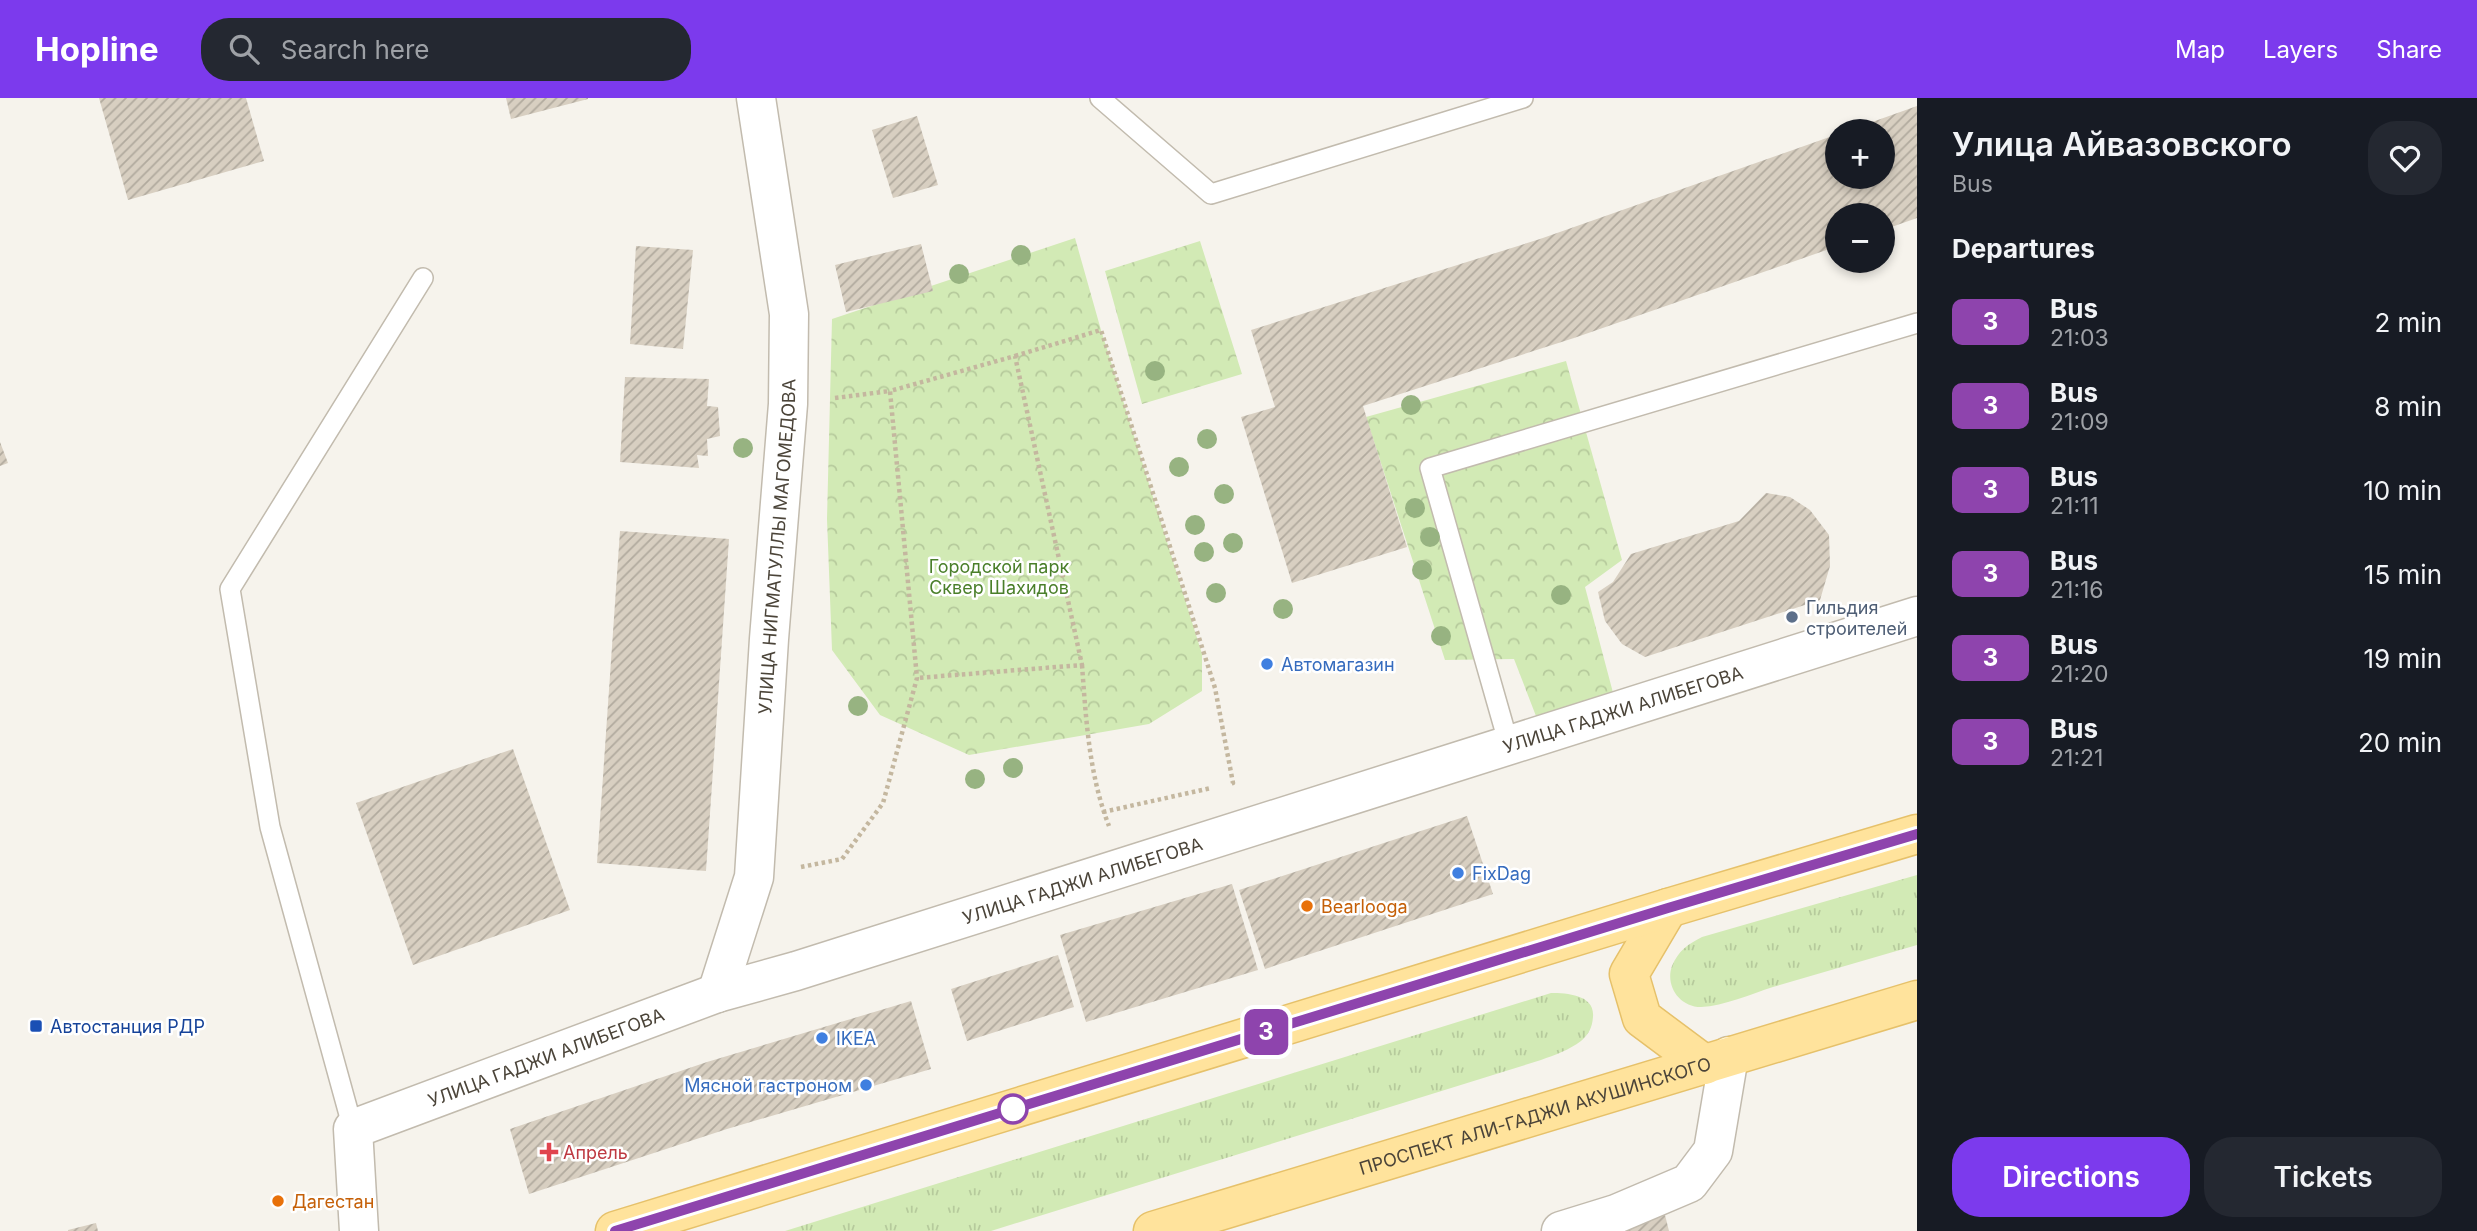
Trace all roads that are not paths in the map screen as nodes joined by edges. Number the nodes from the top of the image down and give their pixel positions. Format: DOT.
graph roads {
  1 [pos="756,98"];
  2 [pos="1100,98"];
  3 [pos="1523,98"];
  4 [pos="422,278"];
  5 [pos="1917,323"];
  6 [pos="1916,618"];
  7 [pos="1509,745"];
  8 [pos="1917,834"];
  9 [pos="1668,908"];
  10 [pos="717,993"];
  11 [pos="1917,1000"];
  12 [pos="1717,1061"];
  13 [pos="353,1129"];
  14 [pos="362,1225"];
  15 [pos="615,1231"];
  16 [pos="1153,1231"];
  17 [pos="1561,1231"];
  1 -- 10 [label="street, УЛИЦА НИГМАТУЛЛЫ МАГОМЕДОВА"];
  2 -- 3 [label="lane"];
  4 -- 13 [label="lane"];
  5 -- 7 [label="lane"];
  6 -- 7 [label="street, УЛИЦА ГАДЖИ АЛИБЕГОВА"];
  7 -- 10 [label="street, УЛИЦА ГАДЖИ АЛИБЕГОВА"];
  8 -- 9 [label="main road"];
  9 -- 12 [label="main road"];
  9 -- 15 [label="main road"];
  10 -- 13 [label="street, УЛИЦА ГАДЖИ АЛИБЕГОВА"];
  11 -- 12 [label="main road, ПРОСПЕКТ АЛИ-ГАДЖИ АКУШИНСКОГО"];
  12 -- 16 [label="main road, ПРОСПЕКТ АЛИ-ГАДЖИ АКУШИНСКОГО"];
  12 -- 17 [label="street"];
  13 -- 14 [label="street"];
}
